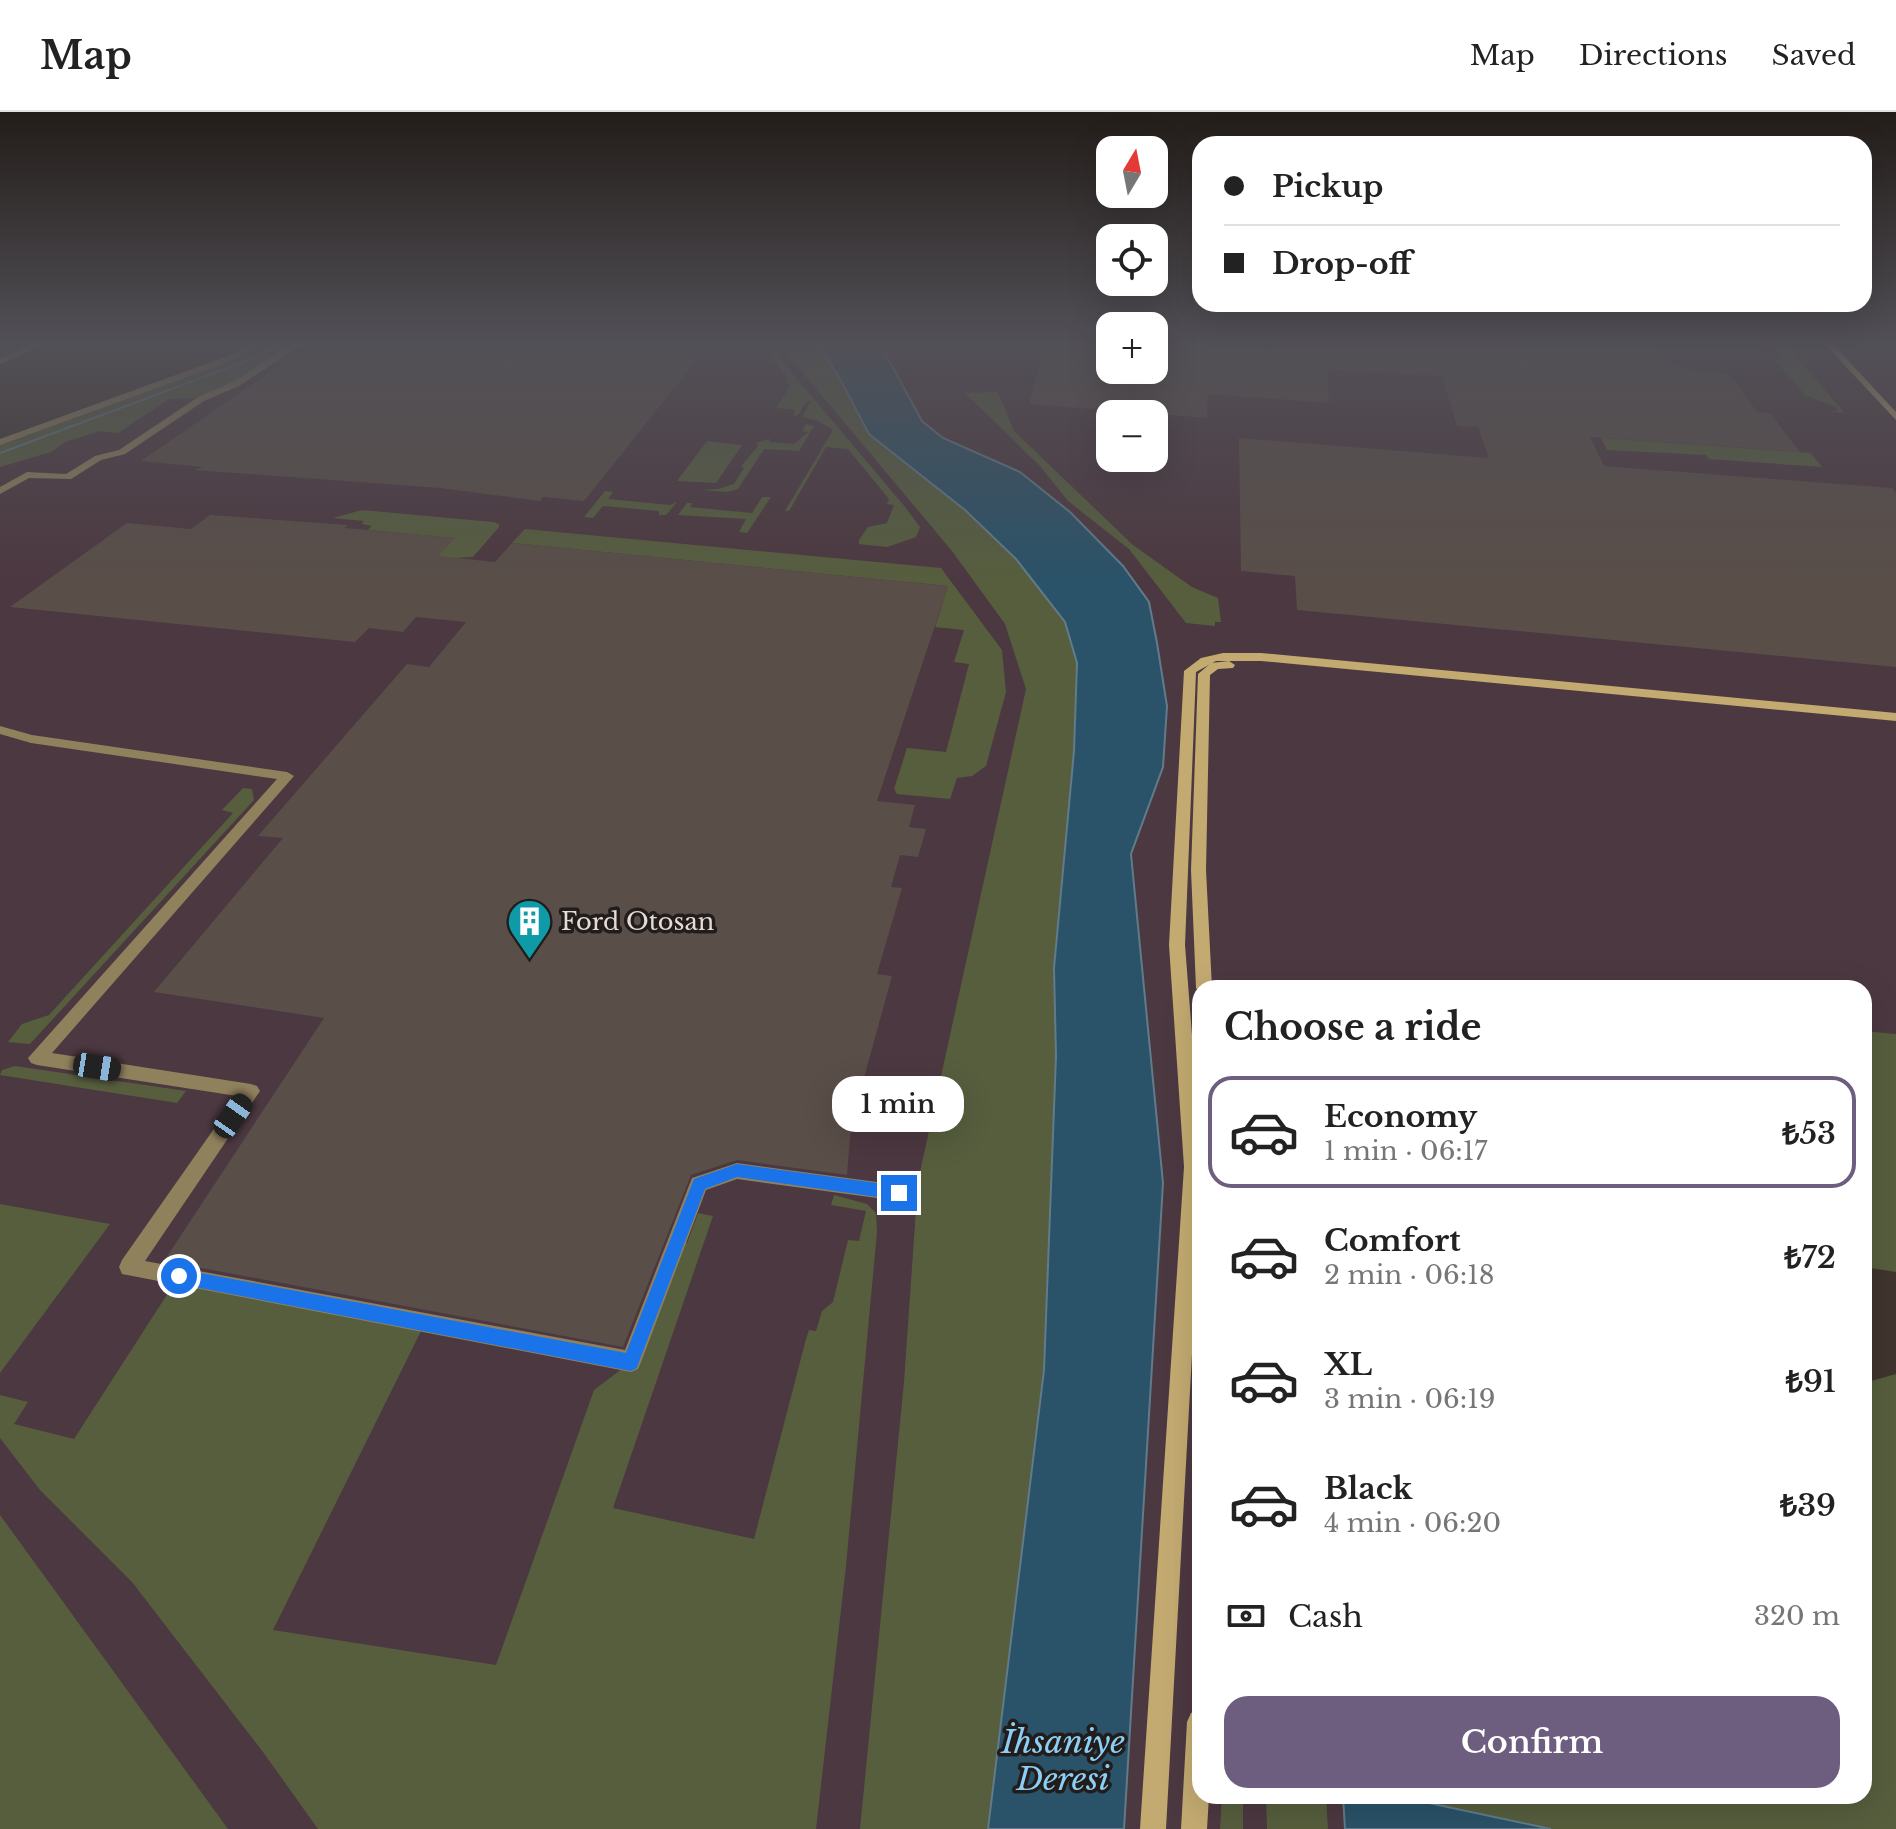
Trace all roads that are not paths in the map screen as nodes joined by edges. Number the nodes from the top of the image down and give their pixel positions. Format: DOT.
graph roads {
  1 [pos="55,422"];
  2 [pos="167,422"];
  3 [pos="0,442"];
  4 [pos="0,491"];
  5 [pos="1896,717"];
  6 [pos="1896,725"];
  7 [pos="0,730"];
  8 [pos="1203,980"];
  9 [pos="1192,1153"];
  10 [pos="1192,1184"];
  11 [pos="899,1193"];
  12 [pos="1195,1804"];
  13 [pos="1153,1829"];
  14 [pos="1194,1829"];
  1 -- 3 [label="street"];
  2 -- 4 [label="street"];
  5 -- 9 [label="main road"];
  6 -- 8 [label="main road"];
  7 -- 11 [label="street"];
  10 -- 13 [label="main road"];
  12 -- 14 [label="main road"];
}
